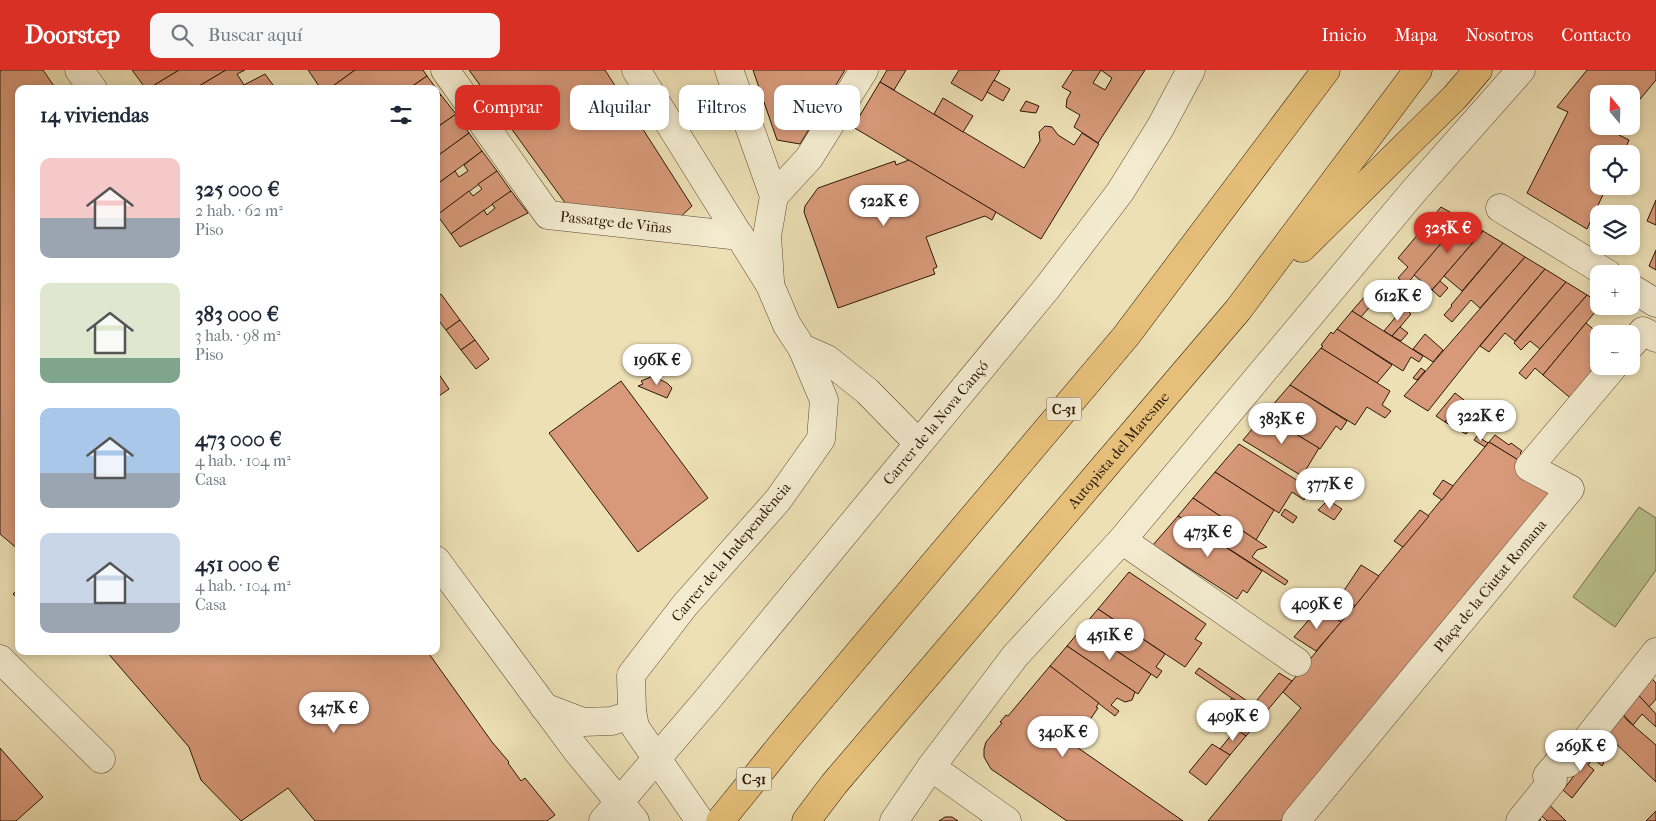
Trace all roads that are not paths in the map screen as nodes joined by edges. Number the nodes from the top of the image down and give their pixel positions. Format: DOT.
graph roads {
  1 [pos="79,70"];
  2 [pos="445,70"];
  3 [pos="636,70"];
  4 [pos="729,70"];
  5 [pos="864,70"];
  6 [pos="1191,70"];
  7 [pos="1326,70"];
  8 [pos="1418,70"];
  9 [pos="1478,70"];
  10 [pos="1521,70"];
  11 [pos="90,85"];
  12 [pos="774,196"];
  13 [pos="1500,208"];
  14 [pos="740,236"];
  15 [pos="1593,265"];
  16 [pos="770,285"];
  17 [pos="1640,293"];
  18 [pos="1656,303"];
  19 [pos="1238,310"];
  20 [pos="1640,335"];
  21 [pos="1656,338"];
  22 [pos="802,348"];
  23 [pos="1606,375"];
  24 [pos="918,443"];
  25 [pos="1122,540"];
  26 [pos="440,565"];
  27 [pos="1656,652"];
  28 [pos="0,660"];
  29 [pos="1298,662"];
  30 [pos="544,707"];
  31 [pos="632,711"];
  32 [pos="656,758"];
  33 [pos="101,759"];
  34 [pos="931,767"];
  35 [pos="619,814"];
  36 [pos="700,821"];
  37 [pos="720,821"];
  38 [pos="806,821"];
  39 [pos="894,821"];
  40 [pos="1007,821"];
  41 [pos="1296,821"];
  42 [pos="1520,821"];
  1 -- 11 [label="street"];
  2 -- 14 [label="street, Passatge de Viñas"];
  3 -- 14 [label="street, Carrer de la Independència"];
  4 -- 12 [label="street"];
  5 -- 12 [label="street"];
  6 -- 24 [label="street, Carrer de la Nova Cançó"];
  7 -- 37 [label="highway, C-31"];
  8 -- 19 [label="highway, Autopista del Maresme"];
  9 -- 19 [label="highway"];
  10 -- 25 [label="street"];
  12 -- 16 [label="street"];
  13 -- 15 [label="street"];
  14 -- 16 [label="street, Carrer de la Independència"];
  16 -- 22 [label="street, Carrer de la Independència"];
  17 -- 18 [label="street"];
  19 -- 38 [label="highway, Autopista del Maresme"];
  20 -- 21 [label="street"];
  22 -- 24 [label="street"];
  22 -- 31 [label="street, Carrer de la Independència"];
  23 -- 41 [label="street, Plaça de la Ciutat Romana"];
  24 -- 32 [label="street, Carrer de la Nova Cançó"];
  25 -- 29 [label="street"];
  25 -- 34 [label="street"];
  26 -- 30 [label="street"];
  27 -- 42 [label="street"];
  28 -- 33 [label="street"];
  30 -- 31 [label="street"];
  30 -- 35 [label="street"];
  31 -- 32 [label="street, Carrer de la Independència"];
  32 -- 35 [label="street, Carrer de la Nova Cançó"];
  32 -- 36 [label="street, Carrer de la Independència"];
  34 -- 39 [label="street"];
  34 -- 40 [label="street"];
}
